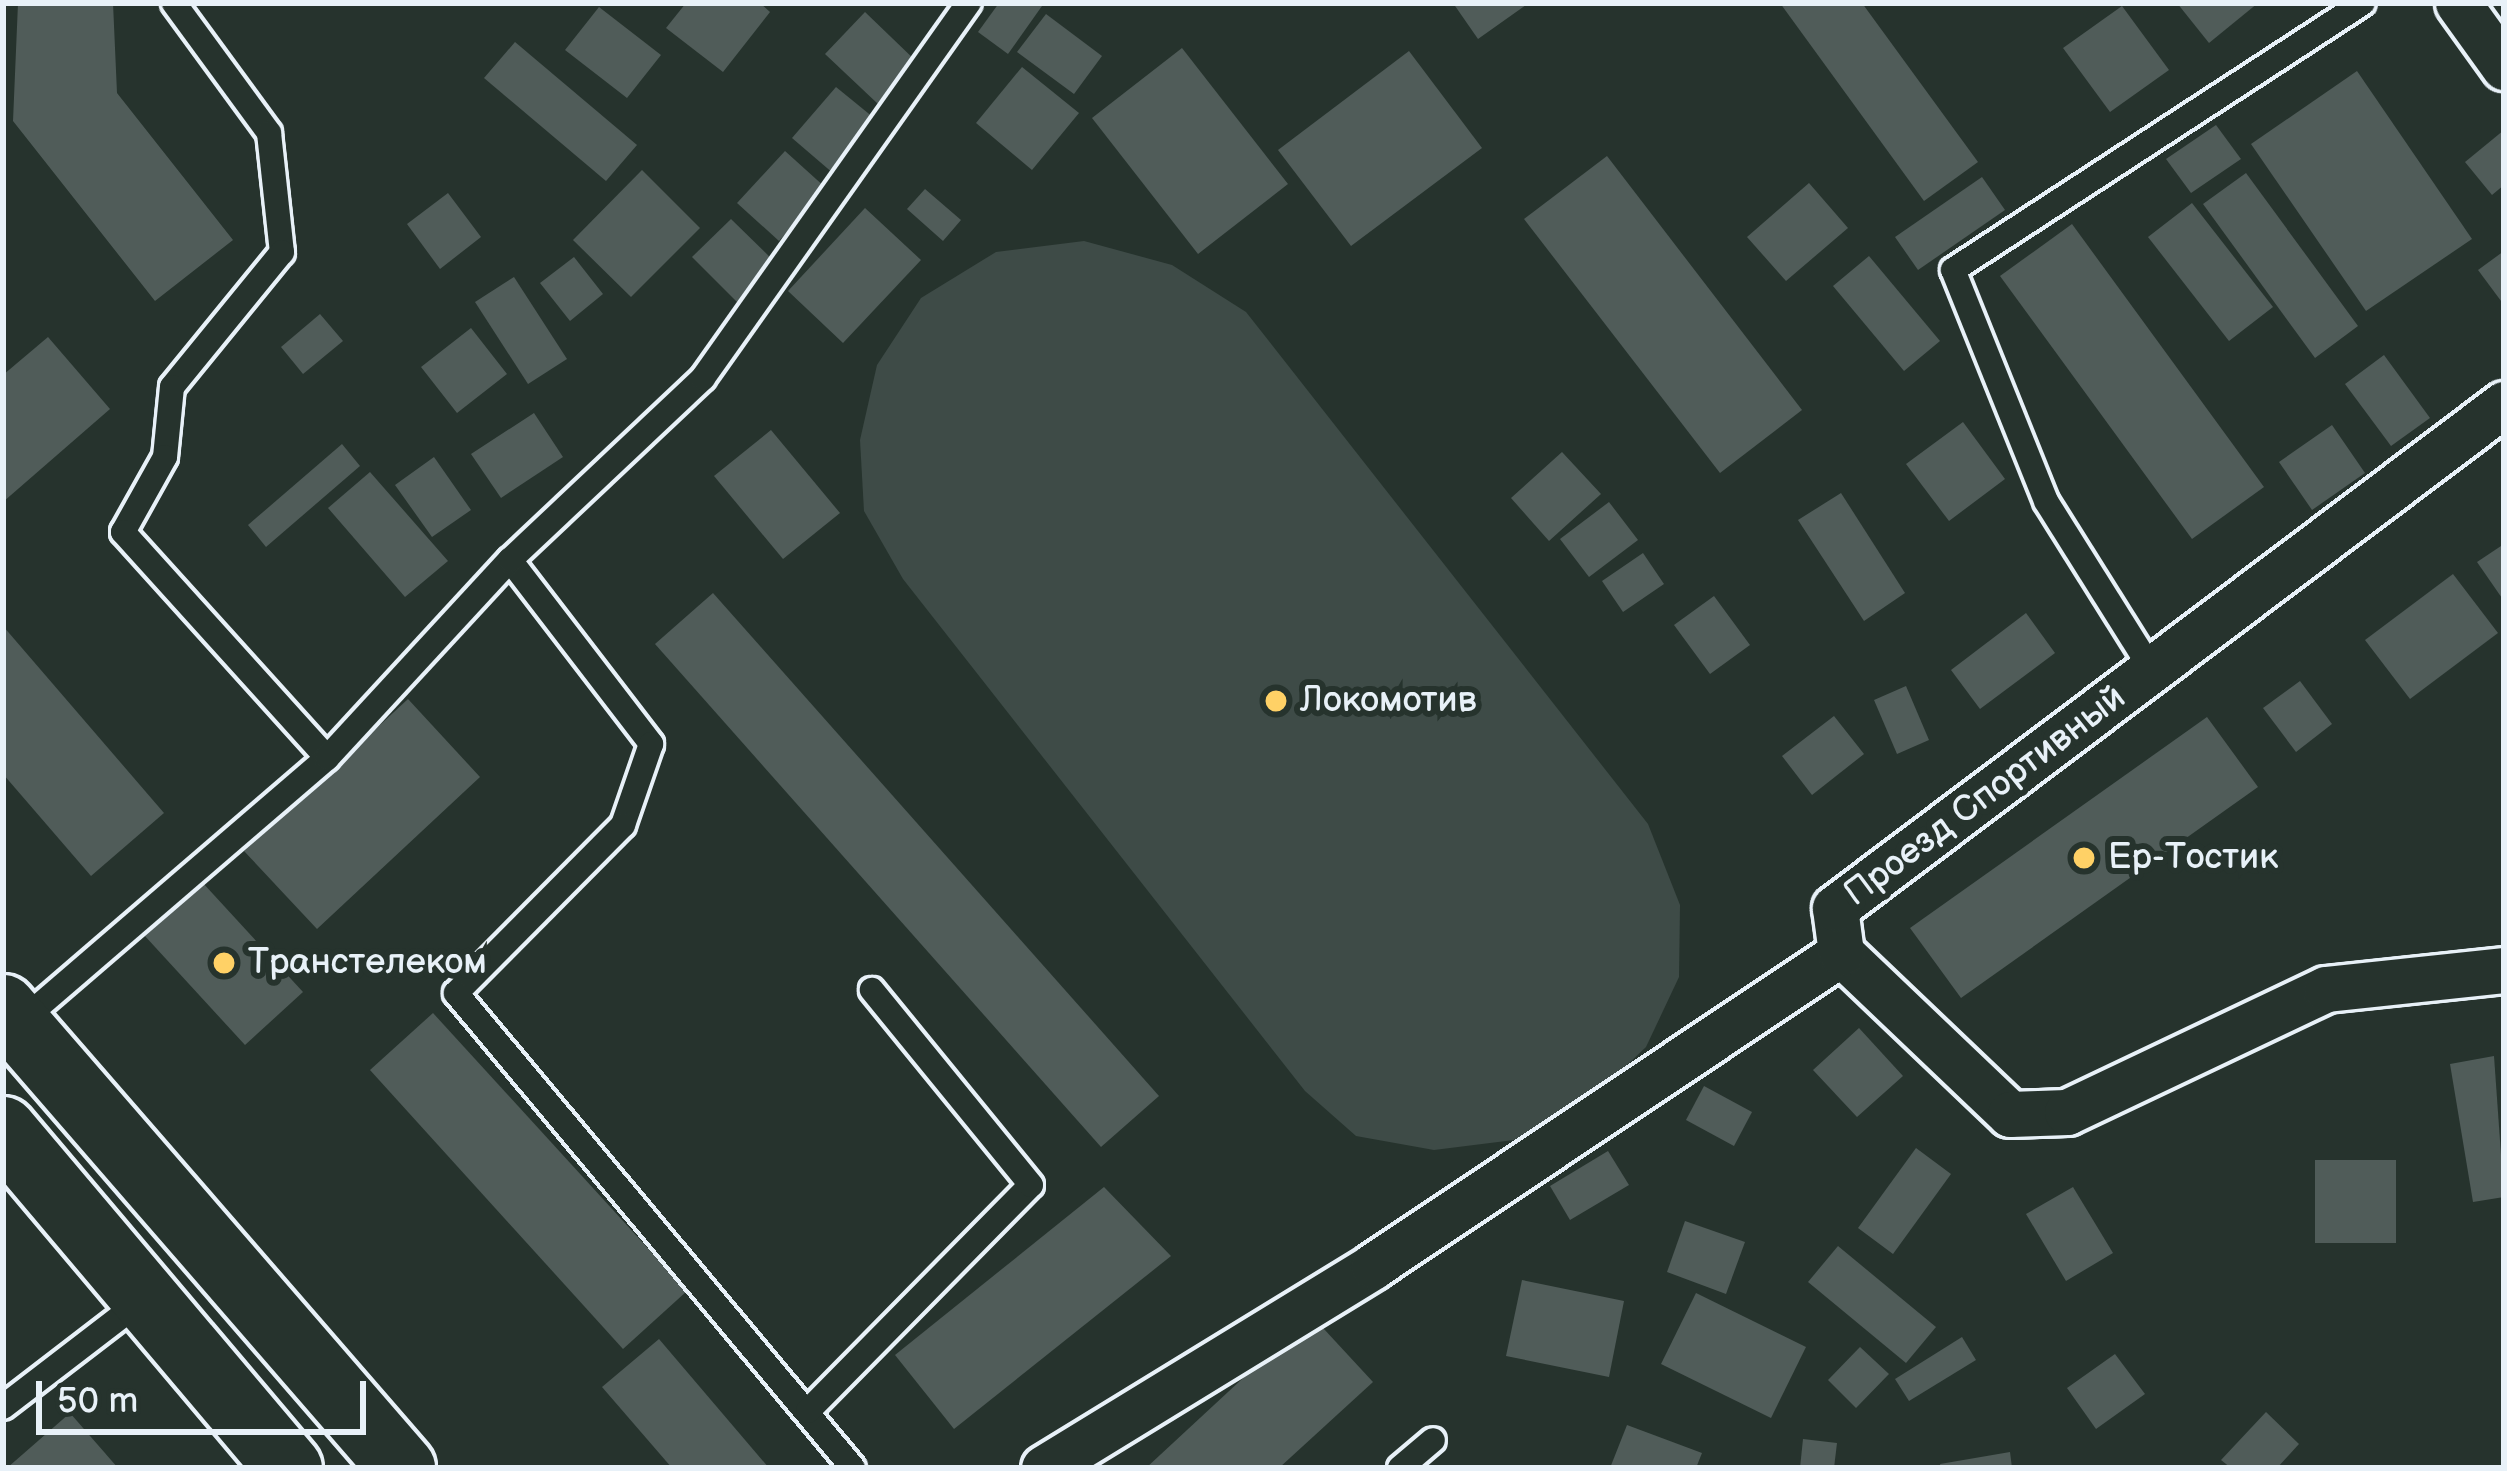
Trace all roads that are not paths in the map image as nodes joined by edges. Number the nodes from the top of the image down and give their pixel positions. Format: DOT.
graph roads {
  1 [pos="174,3"];
  2 [pos="969,3"];
  3 [pos="2363,3"];
  4 [pos="2458,3"];
  5 [pos="2504,67"];
  6 [pos="2504,404"];
  7 [pos="510,560"];
  8 [pos="2152,670"];
  9 [pos="327,758"];
  10 [pos="1840,952"];
  11 [pos="2504,970"];
  12 [pos="872,990"];
  13 [pos="10,1016"];
  14 [pos="3,1130"];
  15 [pos="144,1299"];
  16 [pos="3,1407"];
  17 [pos="808,1411"];
  18 [pos="1433,1440"];
  19 [pos="289,1468"];
  20 [pos="402,1468"];
  21 [pos="853,1468"];
  22 [pos="1044,1468"];
  23 [pos="1400,1468"];
  1 -- 9 [label="lane"];
  2 -- 7 [label="lane"];
  3 -- 8 [label="lane"];
  4 -- 5 [label="street"];
  6 -- 8 [label="street, Проезд Спортивный"];
  7 -- 9 [label="lane"];
  7 -- 17 [label="lane"];
  8 -- 10 [label="street, Проезд Спортивный"];
  9 -- 13 [label="lane"];
  10 -- 11 [label="street"];
  10 -- 22 [label="street, Проезд Спортивный"];
  12 -- 17 [label="lane"];
  13 -- 20 [label="main road"];
  14 -- 15 [label="main road"];
  15 -- 16 [label="lane"];
  15 -- 19 [label="main road"];
  17 -- 21 [label="lane"];
  18 -- 23 [label="lane"];
}
